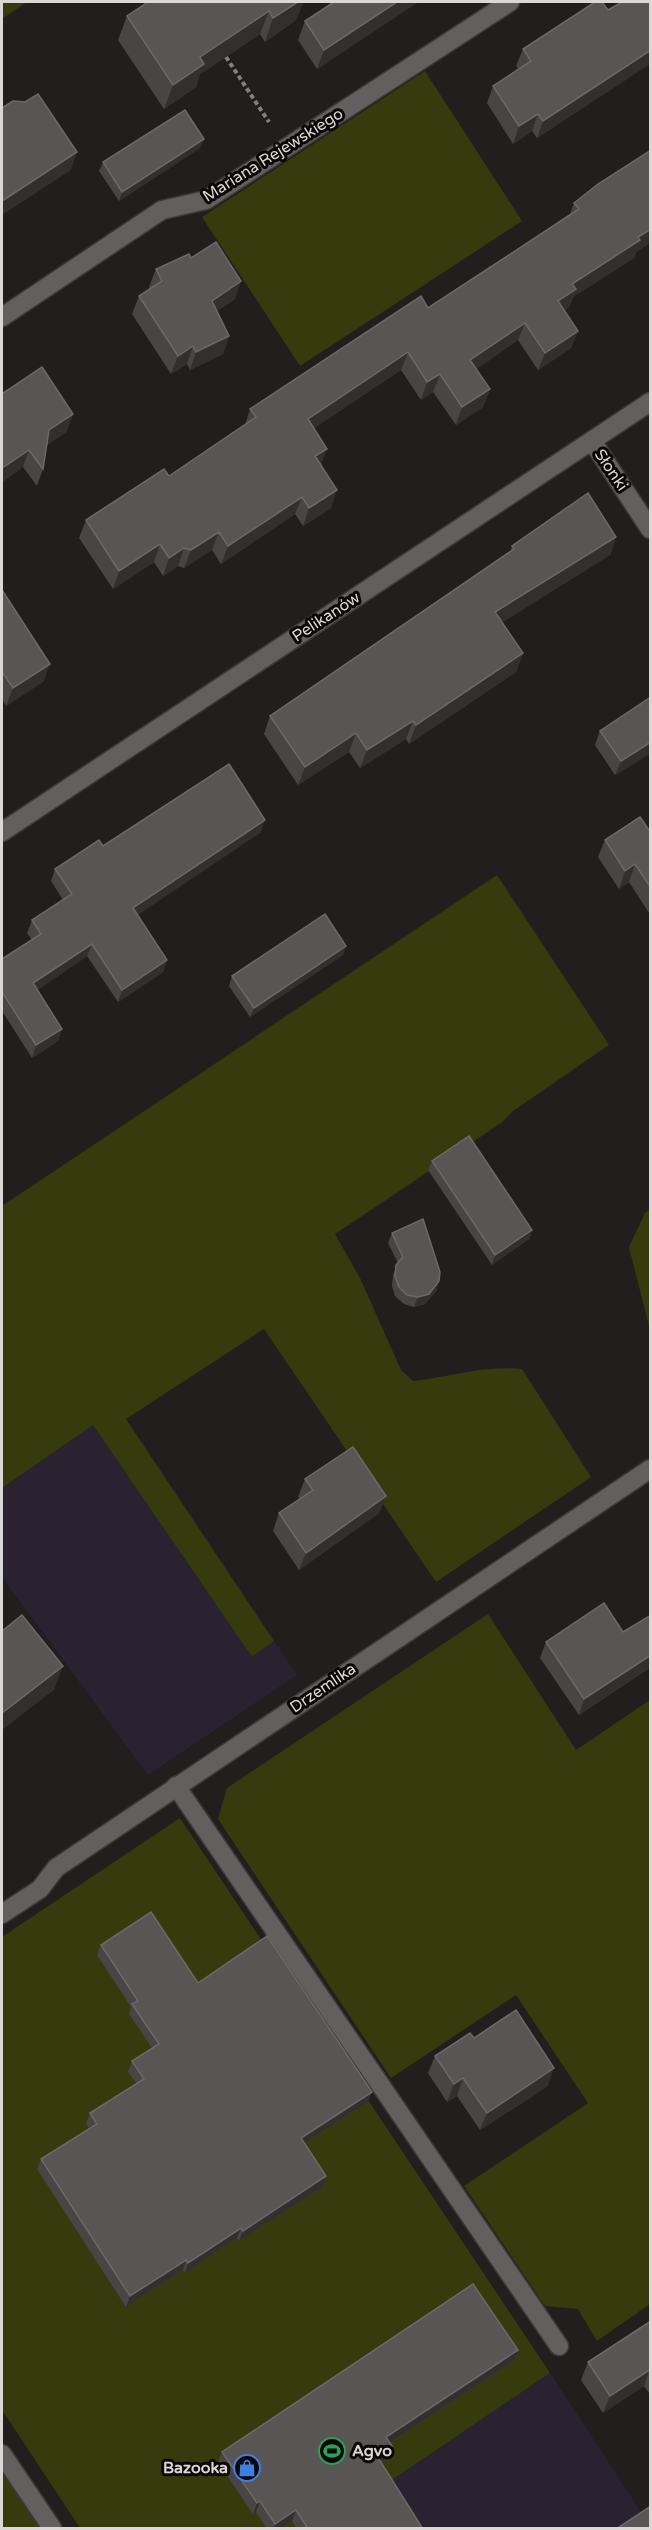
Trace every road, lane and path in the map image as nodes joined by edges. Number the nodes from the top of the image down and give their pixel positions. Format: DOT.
graph roads {
  1 [pos="510,2"];
  2 [pos="226,57"];
  3 [pos="269,122"];
  4 [pos="2,317"];
  5 [pos="651,402"];
  6 [pos="592,441"];
  7 [pos="651,530"];
  8 [pos="2,832"];
  9 [pos="651,1469"];
  10 [pos="176,1786"];
  11 [pos="2,1914"];
  12 [pos="559,2346"];
  13 [pos="2,2454"];
  14 [pos="52,2529"];
  1 -- 4 [label="street, Mariana Rejewskiego"];
  2 -- 3 [label="path"];
  5 -- 6 [label="street, Pelikanów"];
  6 -- 7 [label="street, Słonki"];
  6 -- 8 [label="street, Pelikanów"];
  9 -- 10 [label="street, Drzemlika"];
  10 -- 11 [label="street, Drzemlika"];
  10 -- 12 [label="street"];
  13 -- 14 [label="street"];
}
